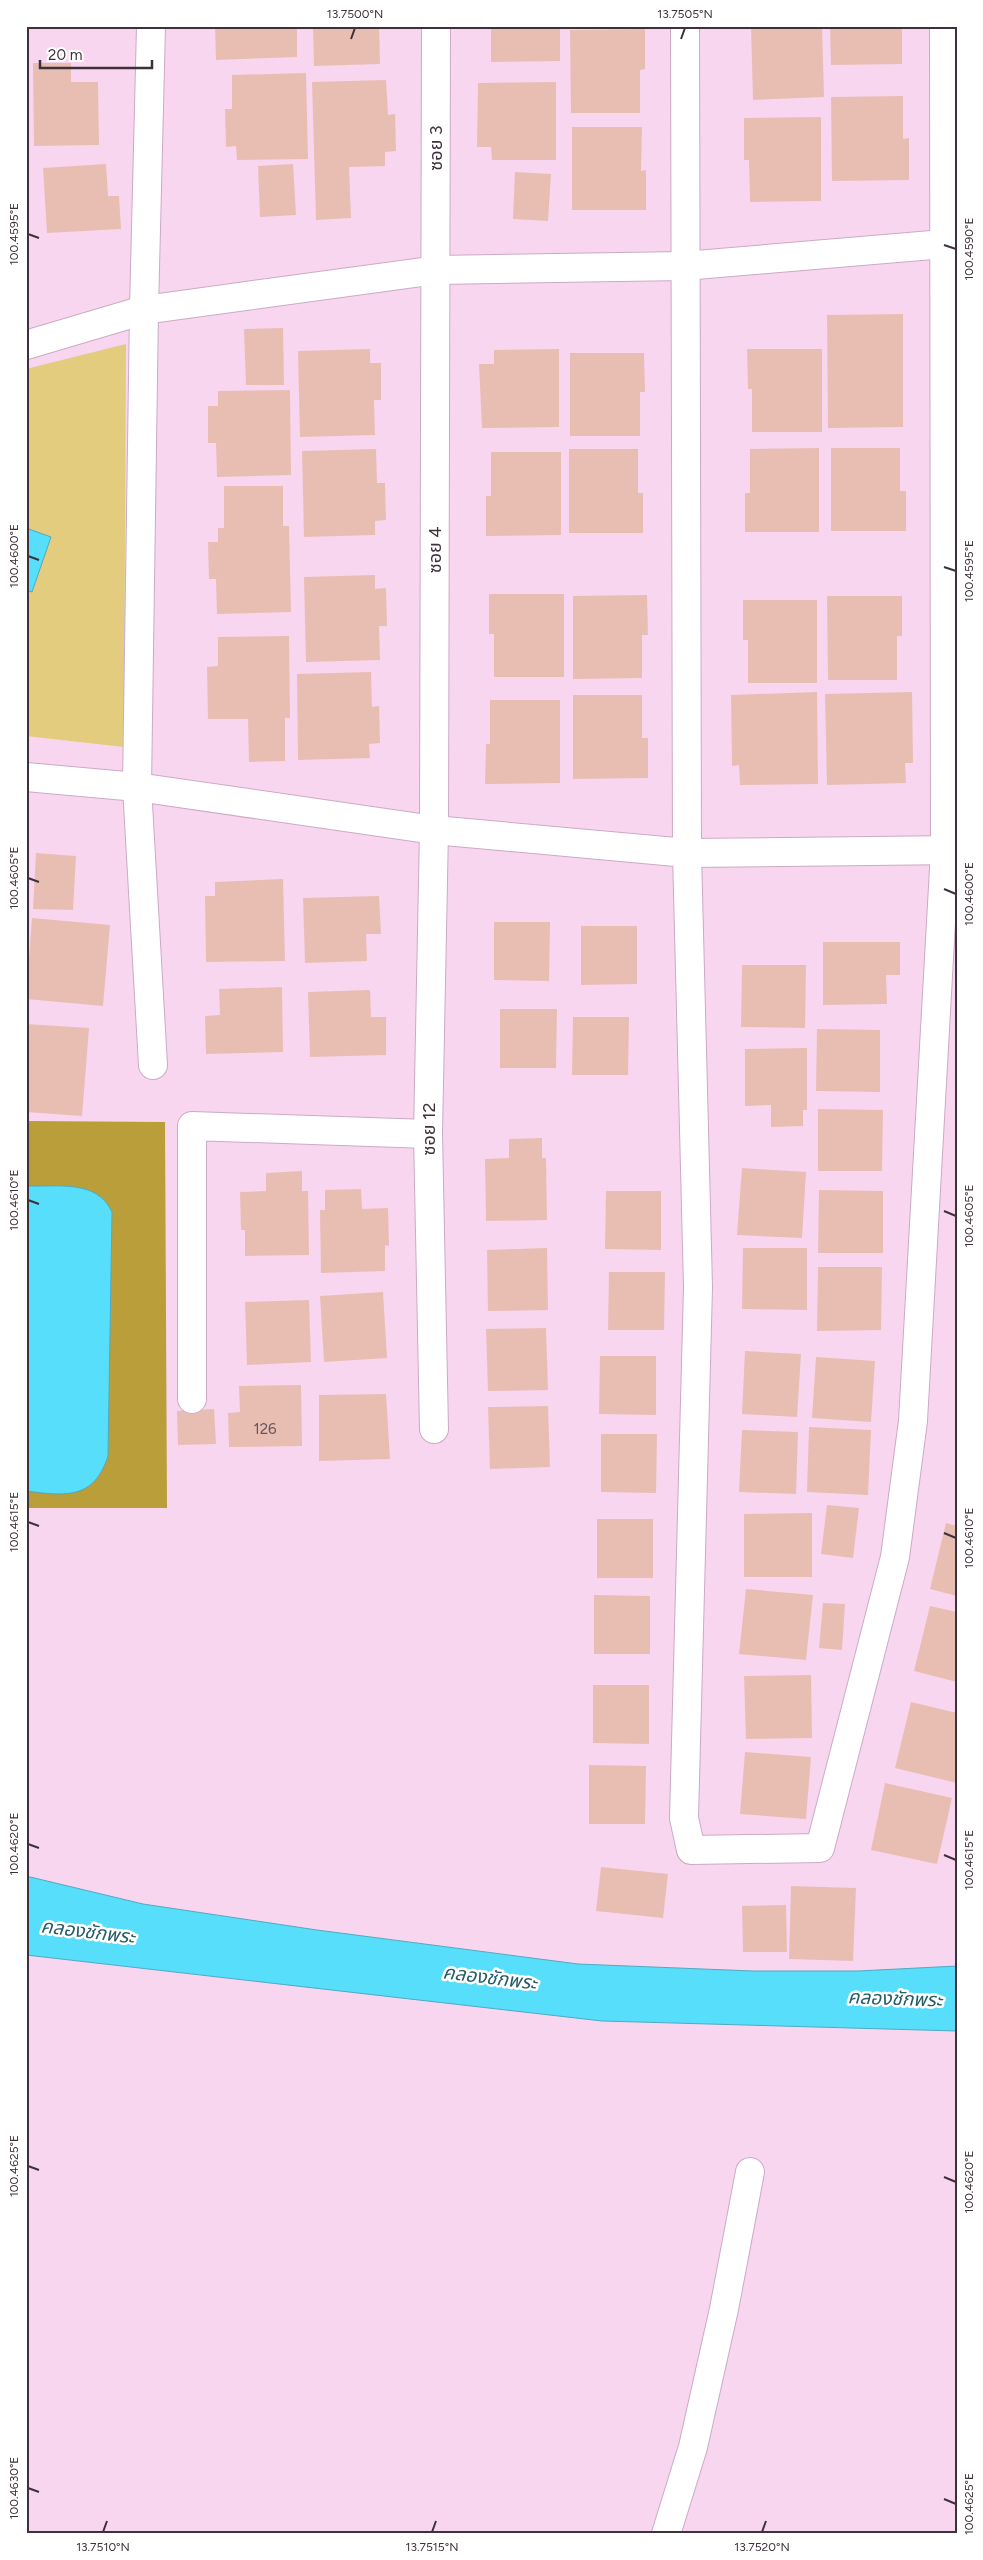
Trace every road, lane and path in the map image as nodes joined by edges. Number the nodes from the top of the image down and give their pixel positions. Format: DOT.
graph roads {
  1 [pos="152,26"];
  2 [pos="436,26"];
  3 [pos="685,26"];
  4 [pos="944,26"];
  5 [pos="944,244"];
  6 [pos="684,266"];
  7 [pos="437,270"];
  8 [pos="144,310"];
  9 [pos="26,345"];
  10 [pos="26,777"];
  11 [pos="137,787"];
  12 [pos="434,830"];
  13 [pos="951,850"];
  14 [pos="687,853"];
  15 [pos="153,1065"];
  16 [pos="428,1134"];
  17 [pos="192,1399"];
  18 [pos="434,1429"];
  19 [pos="750,2172"];
  20 [pos="666,2534"];
  1 -- 8 [label="street"];
  2 -- 7 [label="street, ซอย 3"];
  3 -- 6 [label="street"];
  4 -- 5 [label="street"];
  5 -- 6 [label="street"];
  5 -- 13 [label="street"];
  6 -- 7 [label="street"];
  6 -- 14 [label="street"];
  7 -- 8 [label="street"];
  7 -- 12 [label="street, ซอย 4"];
  8 -- 9 [label="street"];
  8 -- 11 [label="street"];
  10 -- 11 [label="street"];
  11 -- 12 [label="street"];
  11 -- 15 [label="street"];
  12 -- 14 [label="street"];
  12 -- 16 [label="street, ซอย 12"];
  13 -- 14 [label="street"];
  13 -- 14 [label="street"];
  16 -- 17 [label="street"];
  16 -- 18 [label="street, ซอย 12"];
  19 -- 20 [label="street"];
}
